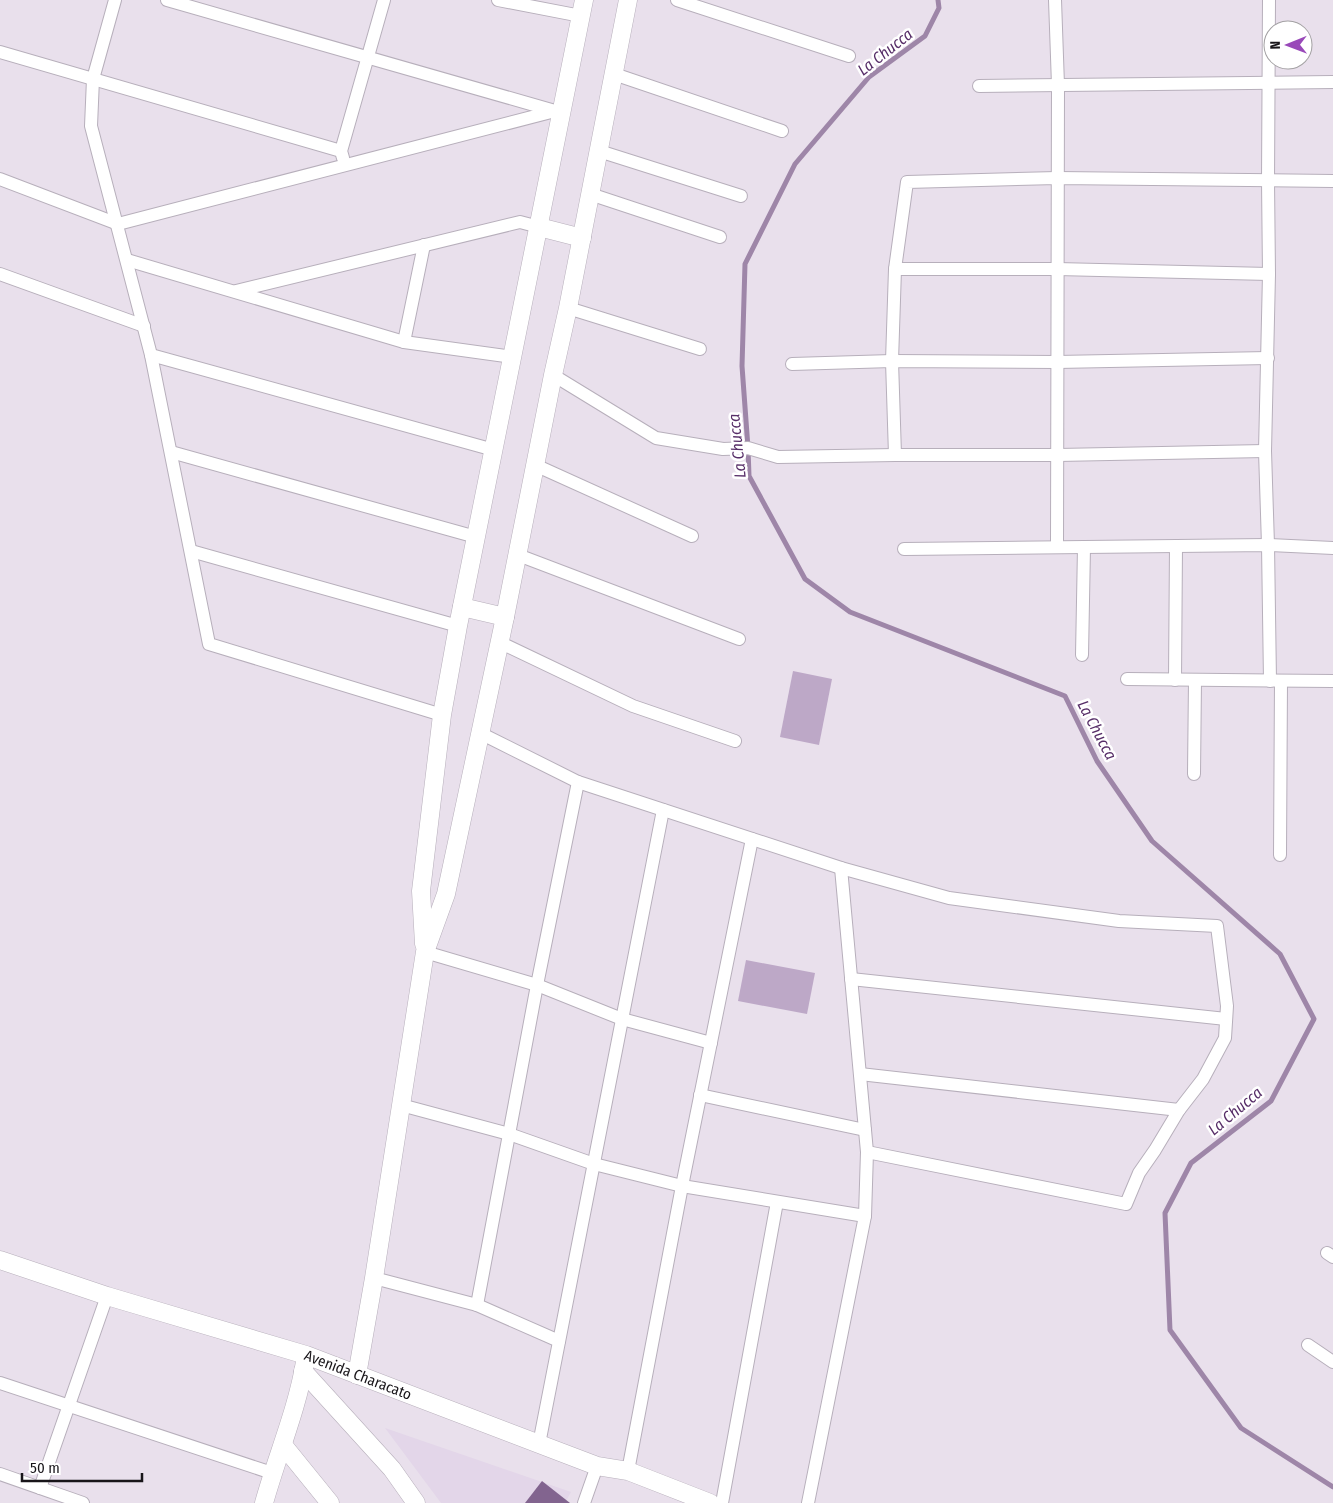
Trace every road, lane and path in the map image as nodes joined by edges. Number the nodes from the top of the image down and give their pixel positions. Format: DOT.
graph roads {
  1 [pos="116,0"];
  2 [pos="167,0"];
  3 [pos="384,0"];
  4 [pos="498,0"];
  5 [pos="628,0"];
  6 [pos="677,0"];
  7 [pos="1055,0"];
  8 [pos="1269,0"];
  9 [pos="583,8"];
  10 [pos="0,52"];
  11 [pos="849,56"];
  12 [pos="368,57"];
  13 [pos="614,74"];
  14 [pos="93,79"];
  15 [pos="1333,82"];
  16 [pos="1268,83"];
  17 [pos="1058,85"];
  18 [pos="979,86"];
  19 [pos="558,112"];
  20 [pos="782,131"];
  21 [pos="341,151"];
  22 [pos="598,151"];
  23 [pos="345,165"];
  24 [pos="1057,178"];
  25 [pos="0,179"];
  26 [pos="1268,180"];
  27 [pos="1333,181"];
  28 [pos="590,194"];
  29 [pos="741,196"];
  30 [pos="118,224"];
  31 [pos="539,228"];
  32 [pos="720,237"];
  33 [pos="582,238"];
  34 [pos="424,244"];
  35 [pos="127,260"];
  36 [pos="895,269"];
  37 [pos="1057,270"];
  38 [pos="0,274"];
  39 [pos="1269,274"];
  40 [pos="234,291"];
  41 [pos="568,308"];
  42 [pos="144,326"];
  43 [pos="404,342"];
  44 [pos="700,349"];
  45 [pos="152,355"];
  46 [pos="513,357"];
  47 [pos="1268,358"];
  48 [pos="892,361"];
  49 [pos="1057,362"];
  50 [pos="792,364"];
  51 [pos="553,376"];
  52 [pos="494,450"];
  53 [pos="1265,451"];
  54 [pos="171,452"];
  55 [pos="895,455"];
  56 [pos="1058,455"];
  57 [pos="535,465"];
  58 [pos="692,536"];
  59 [pos="476,537"];
  60 [pos="1268,545"];
  61 [pos="1176,546"];
  62 [pos="1058,547"];
  63 [pos="1084,547"];
  64 [pos="1333,548"];
  65 [pos="904,549"];
  66 [pos="191,551"];
  67 [pos="518,555"];
  68 [pos="462,608"];
  69 [pos="505,618"];
  70 [pos="458,626"];
  71 [pos="739,639"];
  72 [pos="500,642"];
  73 [pos="1082,655"];
  74 [pos="1128,679"];
  75 [pos="1175,680"];
  76 [pos="1195,680"];
  77 [pos="1275,681"];
  78 [pos="1333,681"];
  79 [pos="442,714"];
  80 [pos="480,733"];
  81 [pos="735,741"];
  82 [pos="1194,774"];
  83 [pos="578,782"];
  84 [pos="663,810"];
  85 [pos="752,839"];
  86 [pos="1280,855"];
  87 [pos="841,868"];
  88 [pos="425,952"];
  89 [pos="851,979"];
  90 [pos="537,985"];
  91 [pos="1226,1018"];
  92 [pos="622,1019"];
  93 [pos="711,1043"];
  94 [pos="860,1074"];
  95 [pos="700,1095"];
  96 [pos="401,1105"];
  97 [pos="1179,1110"];
  98 [pos="865,1130"];
  99 [pos="509,1134"];
  100 [pos="867,1152"];
  101 [pos="594,1164"];
  102 [pos="682,1186"];
  103 [pos="777,1202"];
  104 [pos="866,1216"];
  105 [pos="0,1260"];
  106 [pos="374,1278"];
  107 [pos="107,1296"];
  108 [pos="478,1305"];
  109 [pos="559,1341"];
  110 [pos="1308,1345"];
  111 [pos="1333,1362"];
  112 [pos="305,1363"];
  113 [pos="357,1375"];
  114 [pos="0,1383"];
  115 [pos="68,1406"];
  116 [pos="539,1444"];
  117 [pos="283,1445"];
  118 [pos="597,1466"];
  119 [pos="272,1472"];
  120 [pos="628,1472"];
  121 [pos="0,1474"];
  122 [pos="40,1488"];
  123 [pos="82,1503"];
  124 [pos="264,1503"];
  125 [pos="330,1503"];
  126 [pos="416,1503"];
  127 [pos="584,1503"];
  128 [pos="710,1503"];
  129 [pos="722,1503"];
  130 [pos="808,1503"];
  1 -- 14 [label="street"];
  2 -- 12 [label="street"];
  3 -- 12 [label="street"];
  4 -- 9 [label="street"];
  5 -- 13 [label="street"];
  6 -- 11 [label="street"];
  7 -- 17 [label="street"];
  8 -- 16 [label="street"];
  9 -- 19 [label="street"];
  10 -- 14 [label="street"];
  12 -- 19 [label="street"];
  12 -- 21 [label="street"];
  13 -- 20 [label="street"];
  13 -- 22 [label="street"];
  14 -- 21 [label="street"];
  14 -- 30 [label="street"];
  15 -- 16 [label="street"];
  16 -- 17 [label="street"];
  16 -- 26 [label="street"];
  17 -- 18 [label="street"];
  17 -- 24 [label="street"];
  19 -- 23 [label="street"];
  19 -- 31 [label="street"];
  21 -- 23 [label="street"];
  22 -- 28 [label="street"];
  22 -- 29 [label="street"];
  23 -- 30 [label="street"];
  24 -- 26 [label="street"];
  24 -- 36 [label="street"];
  24 -- 37 [label="street"];
  25 -- 30 [label="street"];
  26 -- 27 [label="street"];
  26 -- 39 [label="street"];
  28 -- 32 [label="street"];
  28 -- 33 [label="street"];
  30 -- 35 [label="street"];
  31 -- 33 [label="street"];
  31 -- 34 [label="street"];
  31 -- 46 [label="street"];
  33 -- 41 [label="street"];
  34 -- 40 [label="street"];
  34 -- 43 [label="street"];
  35 -- 40 [label="street"];
  35 -- 42 [label="street"];
  36 -- 37 [label="street"];
  36 -- 48 [label="street"];
  37 -- 39 [label="street"];
  37 -- 49 [label="street"];
  38 -- 42 [label="street"];
  39 -- 47 [label="street"];
  40 -- 43 [label="street"];
  41 -- 44 [label="street"];
  41 -- 51 [label="street"];
  42 -- 45 [label="street"];
  43 -- 46 [label="street"];
  45 -- 52 [label="street"];
  45 -- 54 [label="street"];
  46 -- 52 [label="street"];
  47 -- 49 [label="street"];
  47 -- 53 [label="street"];
  48 -- 49 [label="street"];
  48 -- 50 [label="street"];
  48 -- 55 [label="street"];
  49 -- 56 [label="street"];
  51 -- 55 [label="street"];
  51 -- 57 [label="street"];
  52 -- 59 [label="street"];
  53 -- 56 [label="street"];
  53 -- 60 [label="street"];
  54 -- 59 [label="street"];
  54 -- 66 [label="street"];
  55 -- 56 [label="street"];
  56 -- 62 [label="street"];
  57 -- 58 [label="street"];
  57 -- 67 [label="street"];
  59 -- 68 [label="street"];
  60 -- 61 [label="street"];
  60 -- 64 [label="street"];
  60 -- 77 [label="street"];
  61 -- 63 [label="street"];
  61 -- 75 [label="street"];
  62 -- 63 [label="street"];
  62 -- 65 [label="street"];
  63 -- 73 [label="street"];
  66 -- 70 [label="street"];
  66 -- 79 [label="street"];
  67 -- 69 [label="street"];
  67 -- 71 [label="street"];
  68 -- 69 [label="street"];
  68 -- 70 [label="street"];
  69 -- 72 [label="street"];
  70 -- 79 [label="street"];
  72 -- 80 [label="street"];
  72 -- 81 [label="street"];
  74 -- 75 [label="street"];
  75 -- 76 [label="street"];
  76 -- 77 [label="street"];
  76 -- 82 [label="street"];
  77 -- 78 [label="street"];
  77 -- 86 [label="street"];
  79 -- 88 [label="street"];
  80 -- 83 [label="street"];
  80 -- 88 [label="street"];
  83 -- 84 [label="street"];
  83 -- 90 [label="street"];
  84 -- 85 [label="street"];
  84 -- 92 [label="street"];
  85 -- 87 [label="street"];
  85 -- 93 [label="street"];
  87 -- 89 [label="street"];
  87 -- 91 [label="street"];
  88 -- 90 [label="street"];
  88 -- 96 [label="street"];
  89 -- 91 [label="street"];
  89 -- 94 [label="street"];
  90 -- 92 [label="street"];
  90 -- 99 [label="street"];
  91 -- 97 [label="street"];
  92 -- 93 [label="street"];
  92 -- 101 [label="street"];
  93 -- 95 [label="street"];
  94 -- 97 [label="street"];
  94 -- 98 [label="street"];
  95 -- 98 [label="street"];
  95 -- 102 [label="street"];
  96 -- 99 [label="street"];
  96 -- 106 [label="street"];
  97 -- 100 [label="street"];
  98 -- 100 [label="street"];
  99 -- 101 [label="street"];
  99 -- 108 [label="street"];
  100 -- 104 [label="street"];
  101 -- 102 [label="street"];
  101 -- 109 [label="street"];
  102 -- 103 [label="street"];
  102 -- 120 [label="street"];
  103 -- 104 [label="street"];
  103 -- 129 [label="street"];
  104 -- 130 [label="street"];
  105 -- 107 [label="street, Avenida Characato"];
  106 -- 108 [label="street"];
  106 -- 113 [label="street"];
  107 -- 112 [label="street, Avenida Characato"];
  107 -- 115 [label="street"];
  108 -- 109 [label="street"];
  109 -- 116 [label="street"];
  110 -- 111 [label="street"];
  112 -- 113 [label="street, Avenida Characato"];
  112 -- 117 [label="street"];
  112 -- 126 [label="street"];
  113 -- 116 [label="street, Avenida Characato"];
  114 -- 115 [label="street"];
  115 -- 119 [label="street"];
  115 -- 122 [label="street"];
  116 -- 118 [label="street, Avenida Characato"];
  117 -- 119 [label="street"];
  117 -- 125 [label="street"];
  118 -- 120 [label="street, Avenida Characato"];
  118 -- 127 [label="street"];
  119 -- 124 [label="street"];
  120 -- 128 [label="street, Avenida Characato"];
  121 -- 122 [label="street"];
  122 -- 123 [label="street"];
}
